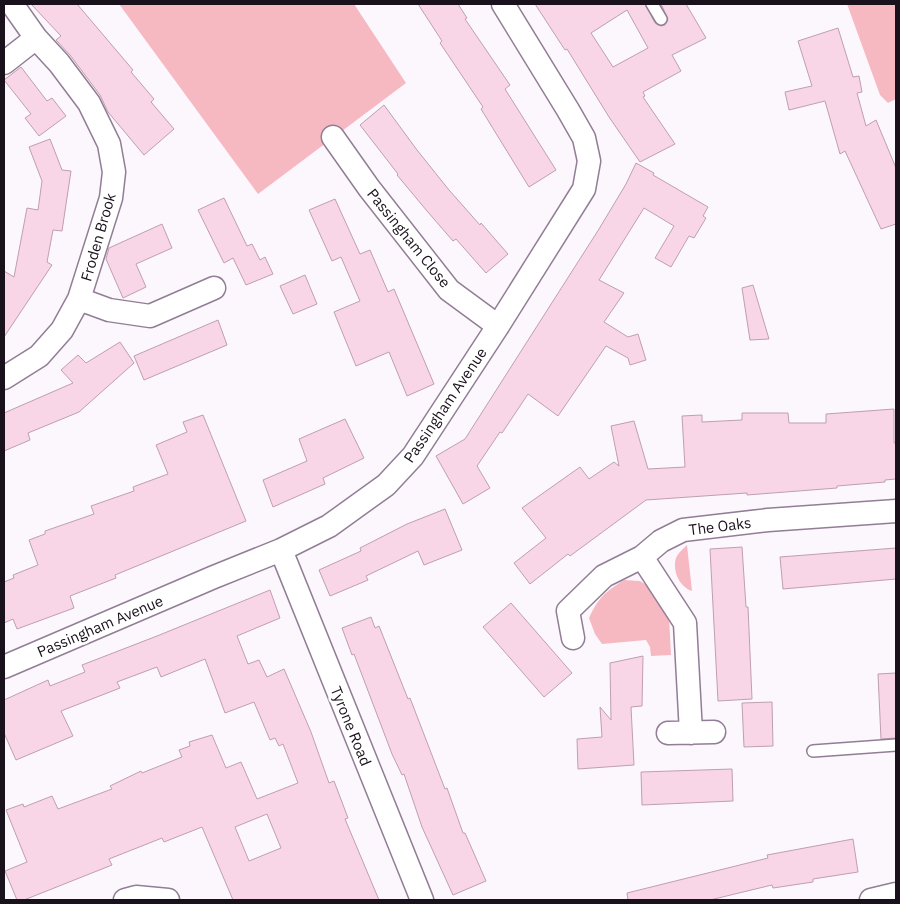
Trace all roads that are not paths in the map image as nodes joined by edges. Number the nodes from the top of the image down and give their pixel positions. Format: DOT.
graph roads {
  1 [pos="12,4"];
  2 [pos="503,4"];
  3 [pos="652,4"];
  4 [pos="661,19"];
  5 [pos="36,38"];
  6 [pos="4,63"];
  7 [pos="332,137"];
  8 [pos="214,288"];
  9 [pos="80,299"];
  10 [pos="498,326"];
  11 [pos="4,378"];
  12 [pos="896,511"];
  13 [pos="281,550"];
  14 [pos="642,557"];
  15 [pos="572,638"];
  16 [pos="4,667"];
  17 [pos="714,732"];
  18 [pos="668,733"];
  19 [pos="691,733"];
  20 [pos="896,745"];
  21 [pos="813,751"];
  22 [pos="896,894"];
  23 [pos="125,900"];
  24 [pos="168,900"];
  25 [pos="422,900"];
  26 [pos="871,900"];
  1 -- 5 [label="street, Froden Brook"];
  2 -- 10 [label="street, Passingham Avenue"];
  3 -- 4 [label="lane"];
  5 -- 6 [label="street"];
  5 -- 9 [label="street, Froden Brook"];
  7 -- 10 [label="street, Passingham Close"];
  8 -- 9 [label="street"];
  9 -- 11 [label="street, Froden Brook"];
  10 -- 13 [label="street, Passingham Avenue"];
  12 -- 14 [label="street, The Oaks"];
  13 -- 16 [label="street, Passingham Avenue"];
  13 -- 25 [label="street, Tyrone Road"];
  14 -- 15 [label="street, The Oaks"];
  14 -- 19 [label="street"];
  17 -- 19 [label="street"];
  18 -- 19 [label="street"];
  20 -- 21 [label="lane"];
  22 -- 26 [label="street"];
  23 -- 24 [label="street"];
}
